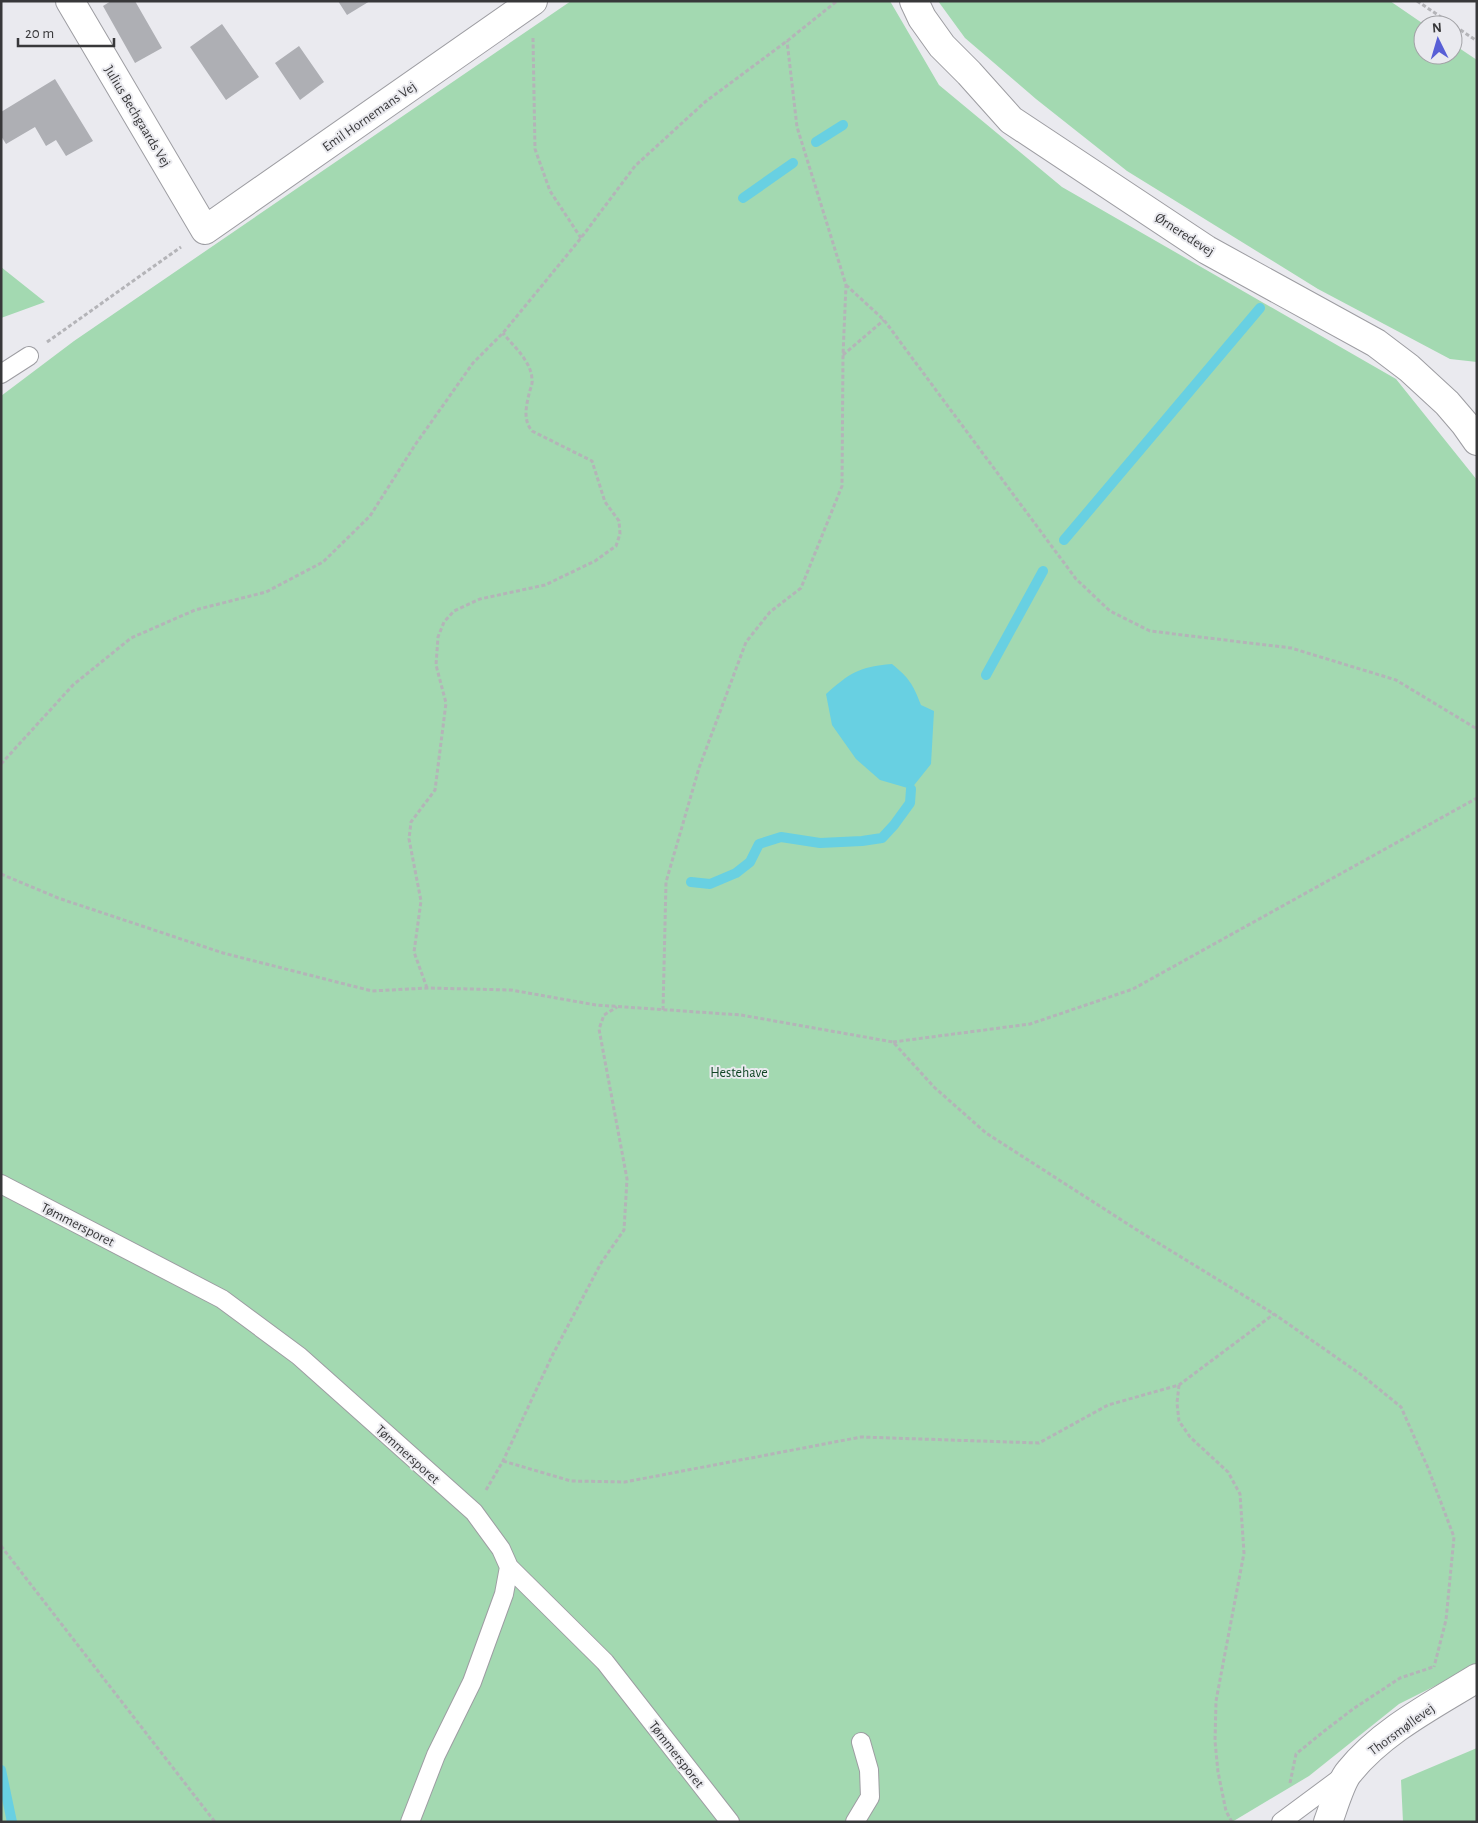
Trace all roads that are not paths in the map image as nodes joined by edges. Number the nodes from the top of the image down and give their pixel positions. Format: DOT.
graph roads {
  1 [pos="70,1"];
  2 [pos="533,1"];
  3 [pos="914,1"];
  4 [pos="205,230"];
  5 [pos="28,356"];
  6 [pos="1,374"];
  7 [pos="1477,442"];
  8 [pos="1,1184"];
  9 [pos="509,1567"];
  10 [pos="1477,1678"];
  11 [pos="861,1742"];
  12 [pos="1347,1773"];
  13 [pos="410,1822"];
  14 [pos="730,1822"];
  15 [pos="856,1822"];
  16 [pos="1280,1822"];
  17 [pos="1328,1822"];
  1 -- 4 [label="street, Julius Bechgaards Vej"];
  2 -- 4 [label="street, Emil Hornemans Vej"];
  3 -- 7 [label="street, Ørneredevej"];
  5 -- 6 [label="lane"];
  8 -- 9 [label="lane, Tømmersporet"];
  9 -- 13 [label="lane"];
  9 -- 14 [label="lane, Tømmersporet"];
  10 -- 12 [label="street, Thorsmøllevej"];
  11 -- 15 [label="lane"];
  12 -- 16 [label="lane"];
  12 -- 17 [label="street, Thorsmøllevej"];
}
